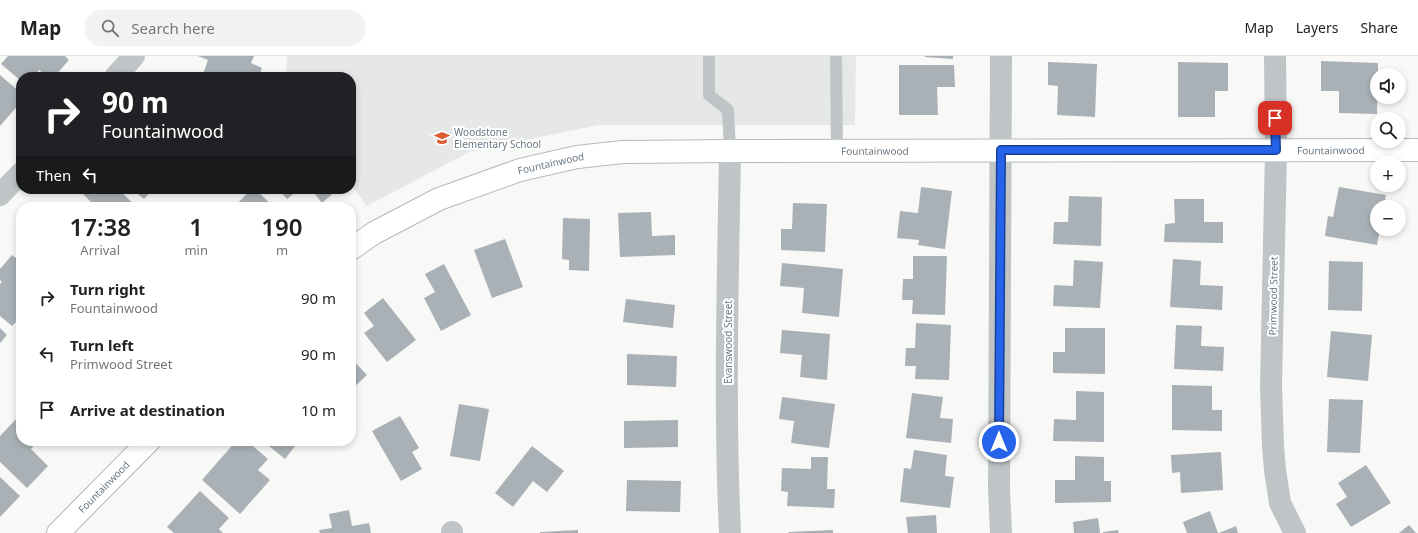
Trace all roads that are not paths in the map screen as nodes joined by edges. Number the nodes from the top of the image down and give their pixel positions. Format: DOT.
graph roads {
  1 [pos="134,56"];
  2 [pos="709,56"];
  3 [pos="836,56"];
  4 [pos="1001,56"];
  5 [pos="1275,56"];
  6 [pos="120,72"];
  7 [pos="837,150"];
  8 [pos="1001,150"];
  9 [pos="1276,150"];
  10 [pos="1418,150"];
  11 [pos="730,151"];
  12 [pos="16,178"];
  13 [pos="0,195"];
  14 [pos="356,246"];
  15 [pos="144,446"];
  16 [pos="58,533"];
  17 [pos="730,533"];
  18 [pos="1001,533"];
  19 [pos="1295,533"];
  1 -- 6 [label="street"];
  2 -- 11 [label="lane"];
  3 -- 7 [label="lane"];
  4 -- 8 [label="street"];
  5 -- 9 [label="street, Primwood Street"];
  7 -- 8 [label="street, Fountainwood"];
  7 -- 11 [label="street, Fountainwood"];
  8 -- 9 [label="street, Fountainwood"];
  8 -- 18 [label="street"];
  9 -- 10 [label="street, Fountainwood"];
  9 -- 19 [label="street, Primwood Street"];
  11 -- 14 [label="street, Fountainwood"];
  11 -- 17 [label="street, Evanswood Street"];
  12 -- 13 [label="street"];
  15 -- 16 [label="street, Fountainwood"];
}
